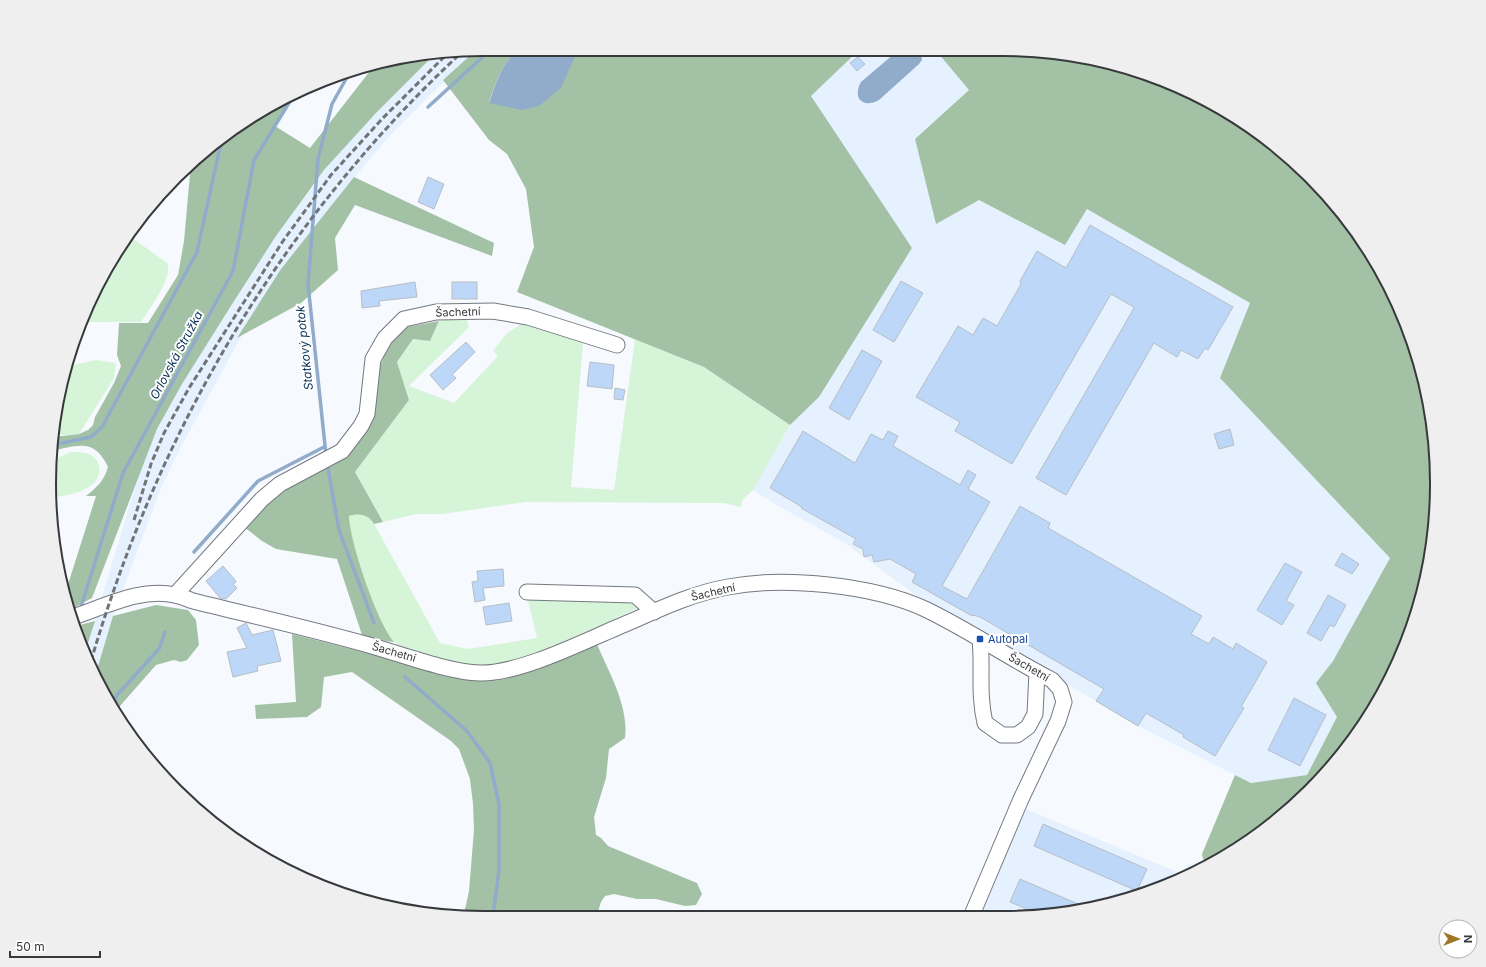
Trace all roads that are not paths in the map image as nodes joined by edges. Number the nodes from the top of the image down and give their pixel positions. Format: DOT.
graph roads {
  1 [pos="617,344"];
  2 [pos="527,592"];
  3 [pos="175,595"];
  4 [pos="654,612"];
  5 [pos="78,615"];
  6 [pos="980,639"];
  7 [pos="1037,672"];
  8 [pos="974,911"];
  1 -- 3 [label="street, Šachetní"];
  2 -- 4 [label="street"];
  3 -- 4 [label="street, Šachetní"];
  3 -- 5 [label="street, Šachetní"];
  4 -- 6 [label="street, Šachetní"];
  6 -- 7 [label="street, Šachetní"];
  6 -- 7 [label="street"];
  7 -- 8 [label="street, Šachetní"];
}
